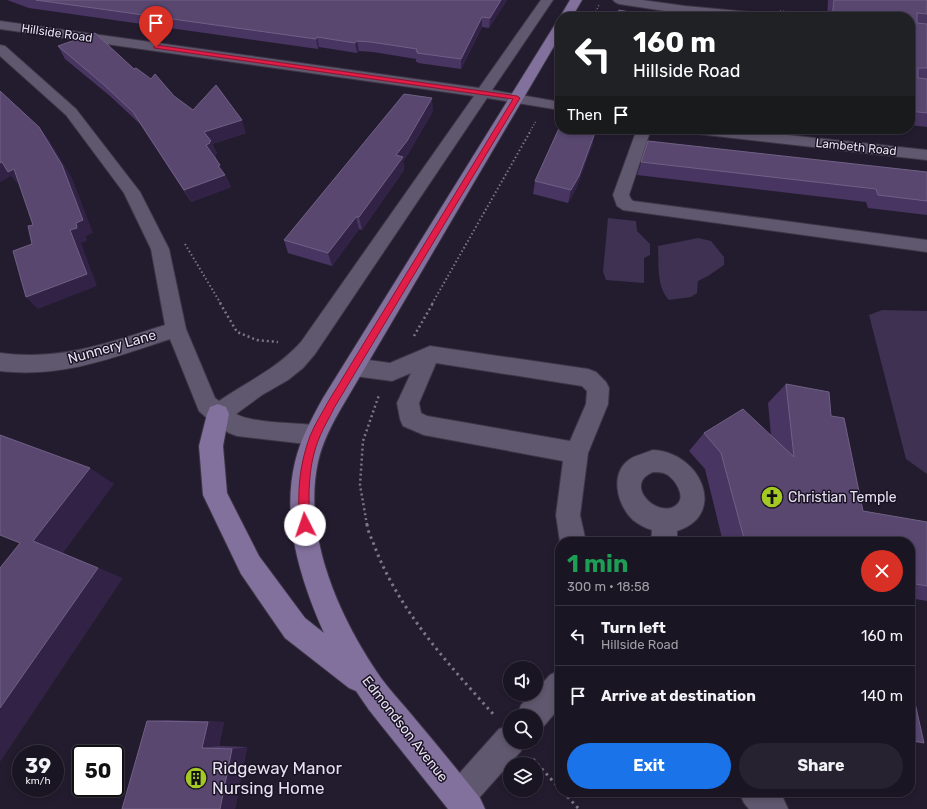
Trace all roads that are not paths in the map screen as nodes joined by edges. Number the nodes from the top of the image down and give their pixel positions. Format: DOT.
graph roads {
  1 [pos="547,0"];
  2 [pos="576,0"];
  3 [pos="619,0"];
  4 [pos="686,9"];
  5 [pos="569,12"];
  6 [pos="714,12"];
  7 [pos="0,25"];
  8 [pos="555,34"];
  9 [pos="0,48"];
  10 [pos="483,93"];
  11 [pos="517,98"];
  12 [pos="555,105"];
  13 [pos="642,134"];
  14 [pos="735,134"];
  15 [pos="927,155"];
  16 [pos="927,246"];
  17 [pos="176,328"];
  18 [pos="430,354"];
  19 [pos="0,362"];
  20 [pos="354,367"];
  21 [pos="218,414"];
  22 [pos="315,435"];
  23 [pos="576,453"];
  24 [pos="572,537"];
  25 [pos="368,685"];
  26 [pos="555,691"];
  27 [pos="538,709"];
  28 [pos="517,749"];
  29 [pos="760,797"];
  30 [pos="464,803"];
  31 [pos="772,809"];
  1 -- 10 [label="street"];
  2 -- 5 [label="main road"];
  3 -- 4 [label="street"];
  4 -- 6 [label="street"];
  7 -- 10 [label="street, Hillside Road"];
  8 -- 11 [label="main road, Edmondson Avenue"];
  9 -- 17 [label="street"];
  10 -- 11 [label="street, Hillside Road"];
  10 -- 21 [label="street"];
  11 -- 12 [label="street"];
  11 -- 20 [label="main road, Edmondson Avenue"];
  13 -- 16 [label="street"];
  14 -- 15 [label="street, Lambeth Road"];
  17 -- 19 [label="street, Nunnery Lane"];
  17 -- 21 [label="street"];
  18 -- 20 [label="street"];
  18 -- 23 [label="street"];
  18 -- 23 [label="street"];
  20 -- 22 [label="main road, Edmondson Avenue"];
  21 -- 22 [label="street"];
  21 -- 25 [label="main road"];
  22 -- 25 [label="main road, Edmondson Avenue"];
  23 -- 24 [label="street"];
  25 -- 30 [label="main road, Edmondson Avenue"];
  26 -- 27 [label="street"];
  28 -- 30 [label="street"];
  29 -- 31 [label="street"];
}
